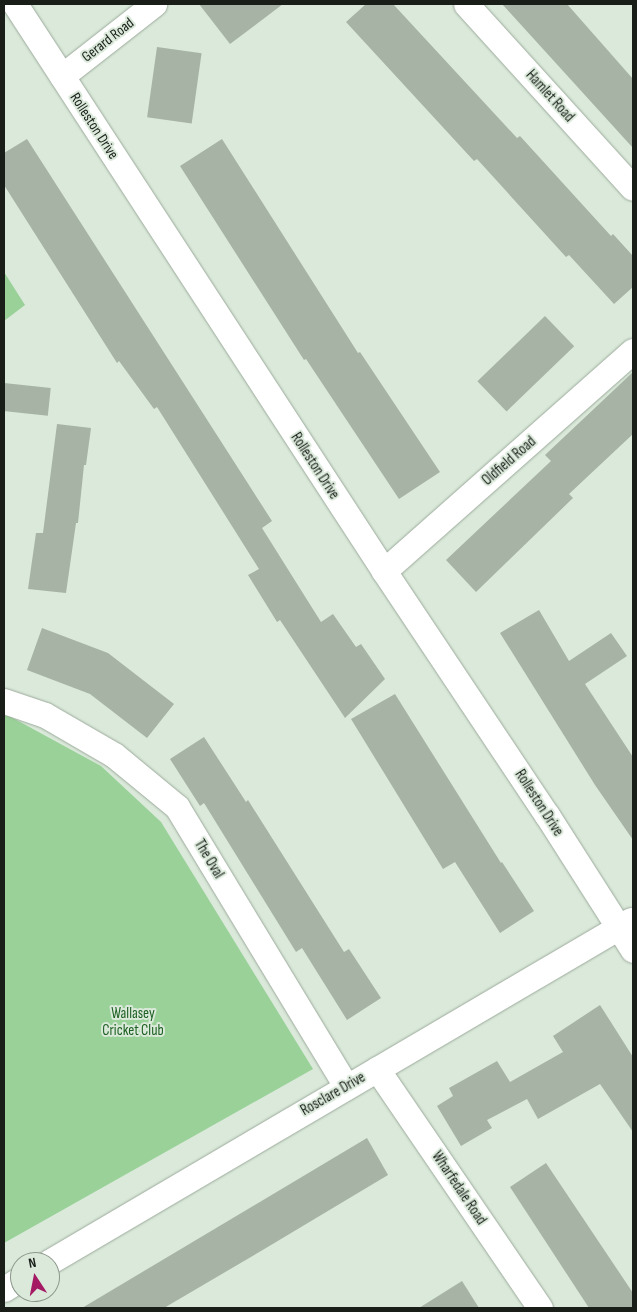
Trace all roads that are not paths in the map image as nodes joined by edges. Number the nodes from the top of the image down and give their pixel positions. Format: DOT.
graph roads {
  1 [pos="14,4"];
  2 [pos="154,4"];
  3 [pos="466,4"];
  4 [pos="62,76"];
  5 [pos="633,188"];
  6 [pos="633,351"];
  7 [pos="384,571"];
  8 [pos="4,701"];
  9 [pos="625,923"];
  10 [pos="633,950"];
  11 [pos="378,1068"];
  12 [pos="346,1086"];
  13 [pos="60,1256"];
  14 [pos="540,1308"];
  1 -- 4 [label="street, Rolleston Drive"];
  2 -- 4 [label="street, Gerard Road"];
  3 -- 5 [label="street, Hamlet Road"];
  4 -- 7 [label="street, Rolleston Drive"];
  6 -- 7 [label="street, Oldfield Road"];
  7 -- 9 [label="street, Rolleston Drive"];
  8 -- 12 [label="street, The Oval"];
  9 -- 10 [label="street, Rolleston Drive"];
  9 -- 11 [label="street, Rosclare Drive"];
  11 -- 12 [label="street, Rosclare Drive"];
  11 -- 14 [label="street, Wharfedale Road"];
  12 -- 13 [label="street, Rosclare Drive"];
}
